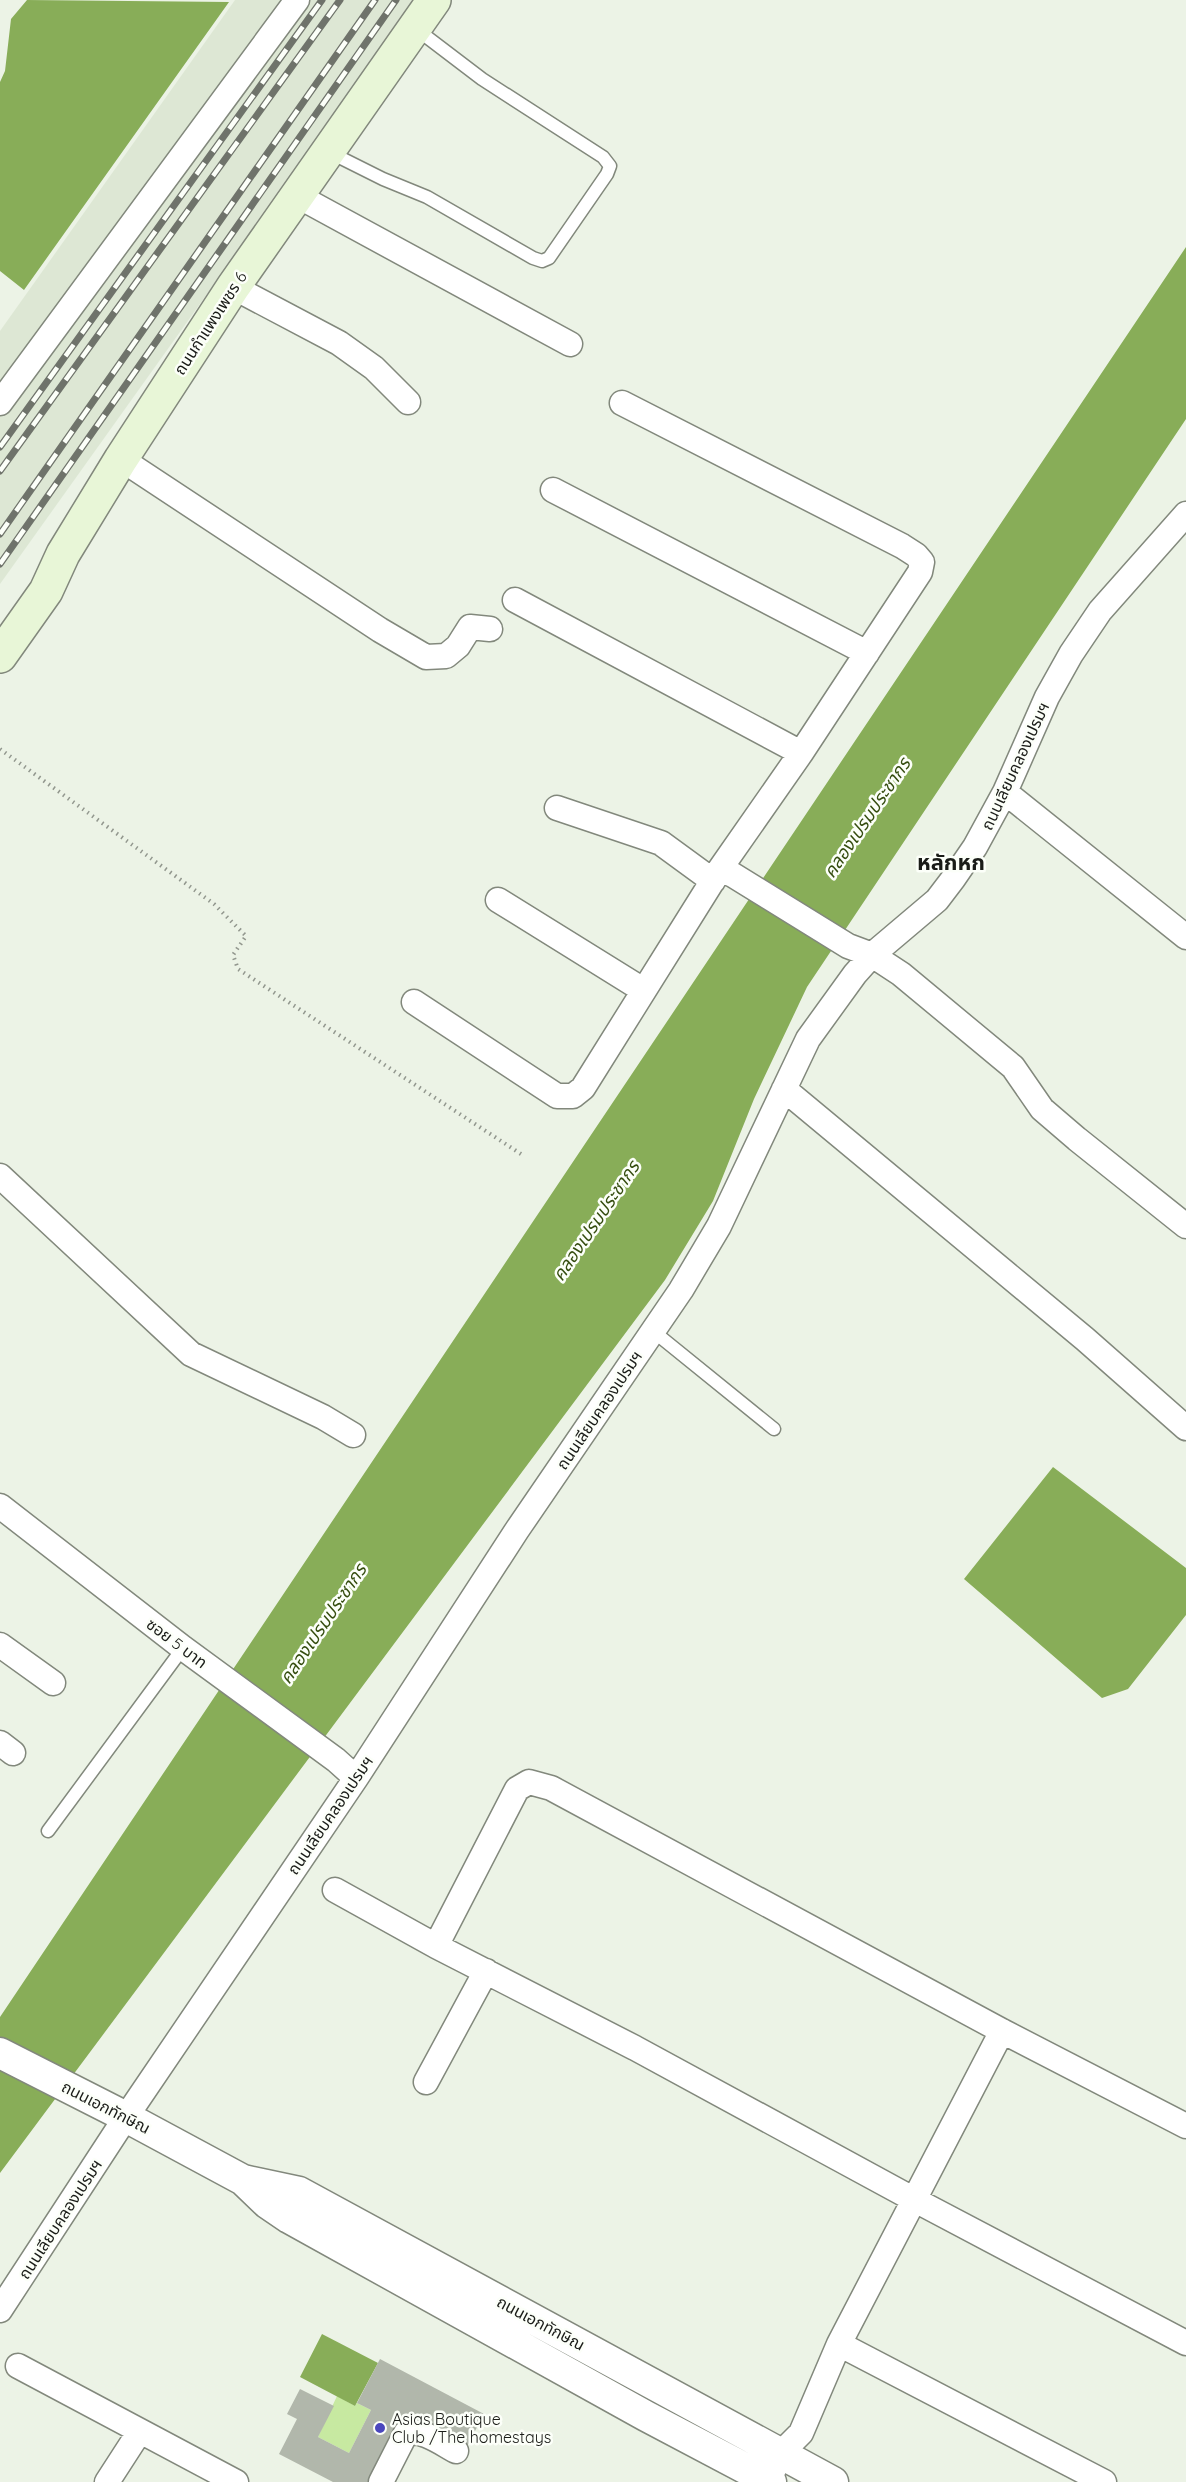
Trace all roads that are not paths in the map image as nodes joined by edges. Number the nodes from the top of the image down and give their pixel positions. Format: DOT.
graph roads {
  1 [pos="297,0"];
  2 [pos="434,0"];
  3 [pos="414,27"];
  4 [pos="327,150"];
  5 [pos="296,195"];
  6 [pos="233,287"];
  7 [pos="570,344"];
  8 [pos="408,402"];
  9 [pos="0,403"];
  10 [pos="622,403"];
  11 [pos="121,459"];
  12 [pos="553,490"];
  13 [pos="1186,514"];
  14 [pos="515,600"];
  15 [pos="490,629"];
  16 [pos="867,653"];
  17 [pos="0,656"];
  18 [pos="801,753"];
  19 [pos="1005,792"];
  20 [pos="557,808"];
  21 [pos="722,874"];
  22 [pos="498,900"];
  23 [pos="1186,937"];
  24 [pos="872,955"];
  25 [pos="643,990"];
  26 [pos="414,1002"];
  27 [pos="784,1089"];
  28 [pos="0,1176"];
  29 [pos="1186,1226"];
  30 [pos="653,1331"];
  31 [pos="1186,1428"];
  32 [pos="774,1429"];
  33 [pos="353,1435"];
  34 [pos="0,1506"];
  35 [pos="0,1645"];
  36 [pos="183,1648"];
  37 [pos="53,1683"];
  38 [pos="356,1778"];
  39 [pos="48,1831"];
  40 [pos="335,1890"];
  41 [pos="436,1946"];
  42 [pos="486,1971"];
  43 [pos="1002,2031"];
  44 [pos="0,2053"];
  45 [pos="426,2082"];
  46 [pos="126,2117"];
  47 [pos="1186,2126"];
  48 [pos="913,2199"];
  49 [pos="0,2310"];
  50 [pos="1186,2343"];
  51 [pos="838,2344"];
  52 [pos="18,2366"];
  53 [pos="140,2431"];
  54 [pos="456,2451"];
  55 [pos="781,2475"];
  56 [pos="107,2482"];
  57 [pos="236,2482"];
  58 [pos="381,2482"];
  59 [pos="833,2482"];
  60 [pos="1104,2482"];
  1 -- 9 [label="street"];
  2 -- 3 [label="main road, ถนนกำแพงเพชร 6"];
  3 -- 4 [label="main road, ถนนกำแพงเพชร 6"];
  3 -- 4 [label="lane"];
  4 -- 5 [label="main road, ถนนกำแพงเพชร 6"];
  5 -- 6 [label="main road, ถนนกำแพงเพชร 6"];
  5 -- 7 [label="street"];
  6 -- 8 [label="street"];
  6 -- 11 [label="main road, ถนนกำแพงเพชร 6"];
  10 -- 16 [label="street"];
  11 -- 15 [label="street"];
  11 -- 17 [label="main road, ถนนกำแพงเพชร 6"];
  12 -- 16 [label="street"];
  13 -- 19 [label="street, ถนนเลียบคลองเปรมฯ"];
  14 -- 18 [label="street"];
  16 -- 18 [label="street"];
  18 -- 21 [label="street"];
  19 -- 23 [label="street"];
  19 -- 24 [label="street, ถนนเลียบคลองเปรมฯ"];
  20 -- 21 [label="street"];
  21 -- 24 [label="street"];
  21 -- 25 [label="street"];
  22 -- 25 [label="street"];
  24 -- 27 [label="street, ถนนเลียบคลองเปรมฯ"];
  24 -- 29 [label="street"];
  25 -- 26 [label="street"];
  27 -- 30 [label="street, ถนนเลียบคลองเปรมฯ"];
  27 -- 31 [label="street"];
  28 -- 33 [label="street"];
  30 -- 32 [label="lane"];
  30 -- 38 [label="street, ถนนเลียบคลองเปรมฯ"];
  34 -- 36 [label="street, ซอย 5 บาท"];
  35 -- 37 [label="street"];
  36 -- 38 [label="street, ซอย 5 บาท"];
  36 -- 39 [label="lane"];
  38 -- 46 [label="street, ถนนเลียบคลองเปรมฯ"];
  40 -- 41 [label="street"];
  41 -- 42 [label="street"];
  41 -- 43 [label="street"];
  42 -- 45 [label="street"];
  42 -- 48 [label="street"];
  43 -- 47 [label="street"];
  43 -- 48 [label="street"];
  44 -- 46 [label="street, ถนนเอกทักษิณ"];
  46 -- 49 [label="street, ถนนเลียบคลองเปรมฯ"];
  46 -- 55 [label="street, ถนนเอกทักษิณ"];
  48 -- 50 [label="street"];
  48 -- 51 [label="street"];
  51 -- 55 [label="street"];
  51 -- 60 [label="street"];
  52 -- 53 [label="street"];
  53 -- 56 [label="street"];
  53 -- 57 [label="street"];
  54 -- 58 [label="street"];
  55 -- 59 [label="street, ถนนเอกทักษิณ"];
}
